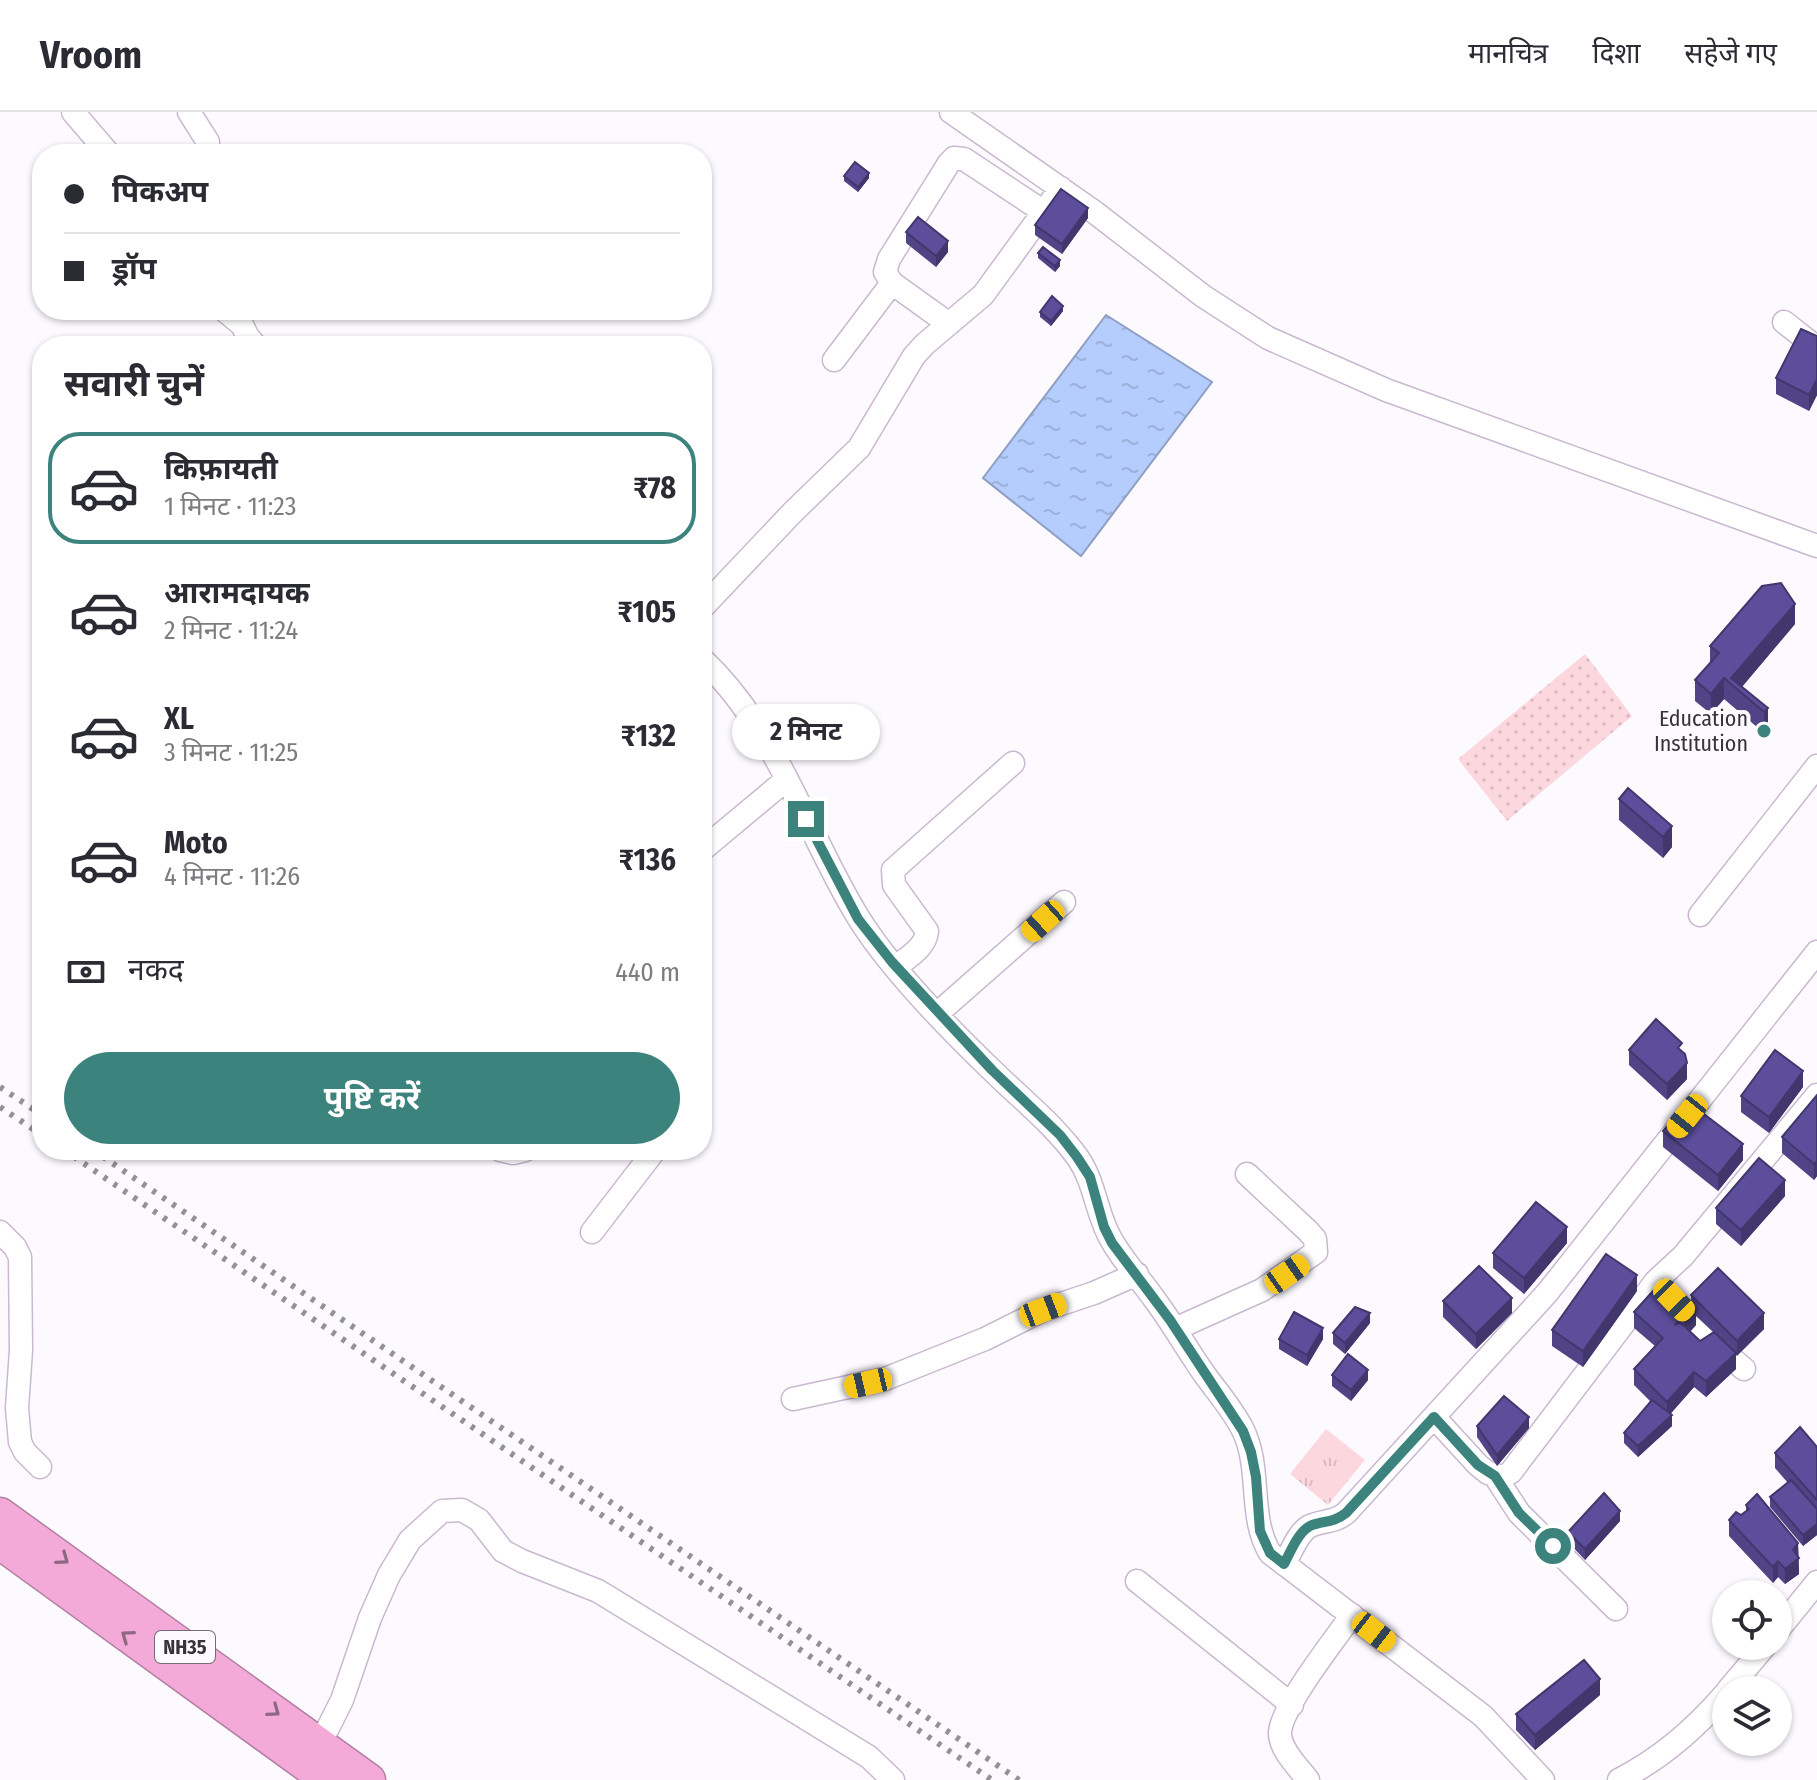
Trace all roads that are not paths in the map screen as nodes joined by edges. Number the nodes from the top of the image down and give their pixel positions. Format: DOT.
graph roads {
  1 [pos="73,112"];
  2 [pos="189,112"];
  3 [pos="951,112"];
  4 [pos="208,142"];
  5 [pos="100,144"];
  6 [pos="1061,188"];
  7 [pos="1044,212"];
  8 [pos="892,283"];
  9 [pos="236,320"];
  10 [pos="1784,322"];
  11 [pos="949,324"];
  12 [pos="248,336"];
  13 [pos="1817,348"];
  14 [pos="834,360"];
  15 [pos="1817,546"];
  16 [pos="712,598"];
  17 [pos="712,671"];
  18 [pos="1013,763"];
  19 [pos="1817,766"];
  20 [pos="787,779"];
  21 [pos="712,842"];
  22 [pos="1064,902"];
  23 [pos="1700,915"];
  24 [pos="1817,952"];
  25 [pos="896,967"];
  26 [pos="938,1013"];
  27 [pos="1817,1095"];
  28 [pos="647,1160"];
  29 [pos="1247,1174"];
  30 [pos="0,1232"];
  31 [pos="592,1232"];
  32 [pos="1137,1274"];
  33 [pos="1656,1281"];
  34 [pos="1175,1329"];
  35 [pos="1744,1369"];
  36 [pos="793,1399"];
  37 [pos="1434,1417"];
  38 [pos="40,1467"];
  39 [pos="1495,1476"];
  40 [pos="0,1514"];
  41 [pos="0,1543"];
  42 [pos="1284,1564"];
  43 [pos="1137,1581"];
  44 [pos="1817,1582"];
  45 [pos="1616,1609"];
  46 [pos="1792,1613"];
  47 [pos="1352,1615"];
  48 [pos="1753,1660"];
  49 [pos="1740,1676"];
  50 [pos="1292,1705"];
  51 [pos="1712,1707"];
  52 [pos="320,1744"];
  53 [pos="327,1780"];
  54 [pos="369,1780"];
  55 [pos="893,1780"];
  56 [pos="1308,1780"];
  57 [pos="1543,1780"];
  58 [pos="1619,1780"];
  1 -- 5 [label="street"];
  2 -- 4 [label="street"];
  3 -- 6 [label="street"];
  6 -- 7 [label="street"];
  6 -- 15 [label="street"];
  7 -- 8 [label="street"];
  7 -- 11 [label="street"];
  8 -- 11 [label="street"];
  8 -- 14 [label="street"];
  9 -- 12 [label="street"];
  10 -- 13 [label="street"];
  11 -- 16 [label="street"];
  17 -- 20 [label="street"];
  18 -- 25 [label="street"];
  19 -- 23 [label="street"];
  20 -- 21 [label="street"];
  20 -- 25 [label="street"];
  22 -- 26 [label="street"];
  24 -- 37 [label="street"];
  25 -- 26 [label="street"];
  26 -- 32 [label="street"];
  27 -- 33 [label="street"];
  28 -- 31 [label="street"];
  29 -- 34 [label="street"];
  30 -- 38 [label="street"];
  32 -- 34 [label="street"];
  32 -- 36 [label="street"];
  33 -- 35 [label="street"];
  33 -- 39 [label="street"];
  34 -- 42 [label="street"];
  37 -- 39 [label="street"];
  37 -- 42 [label="street"];
  39 -- 45 [label="street"];
  40 -- 52 [label="highway, NH35, one-way"];
  53 -- 41 [label="highway, NH35, one-way"];
  42 -- 47 [label="street"];
  43 -- 50 [label="street"];
  44 -- 46 [label="street"];
  47 -- 50 [label="street"];
  47 -- 57 [label="street"];
  48 -- 49 [label="street"];
  50 -- 56 [label="street"];
  51 -- 58 [label="street"];
  52 -- 54 [label="highway, NH35"];
  52 -- 55 [label="street"];
}
